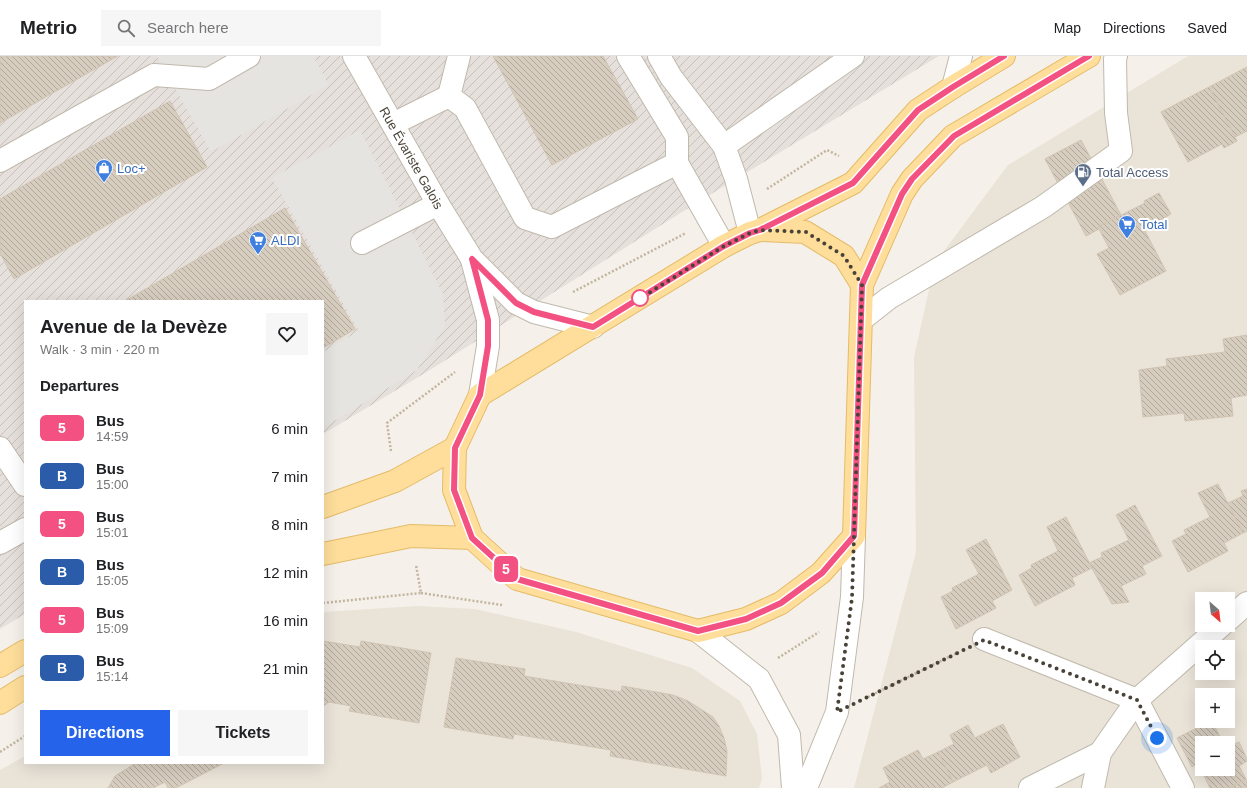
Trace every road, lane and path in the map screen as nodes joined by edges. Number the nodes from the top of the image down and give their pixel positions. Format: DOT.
graph roads {
  1 [pos="249,56"];
  2 [pos="354,56"];
  3 [pos="459,56"];
  4 [pos="628,56"];
  5 [pos="659,56"];
  6 [pos="853,56"];
  7 [pos="960,56"];
  8 [pos="1004,56"];
  9 [pos="1089,56"];
  10 [pos="1116,56"];
  11 [pos="953,87"];
  12 [pos="449,96"];
  13 [pos="393,124"];
  14 [pos="724,146"];
  15 [pos="0,161"];
  16 [pos="677,163"];
  17 [pos="438,204"];
  18 [pos="755,232"];
  19 [pos="362,243"];
  20 [pos="724,246"];
  21 [pos="472,259"];
  22 [pos="862,285"];
  23 [pos="861,320"];
  24 [pos="593,327"];
  25 [pos="480,395"];
  26 [pos="0,448"];
  27 [pos="455,448"];
  28 [pos="24,484"];
  29 [pos="324,507"];
  30 [pos="24,530"];
  31 [pos="411,536"];
  32 [pos="854,536"];
  33 [pos="472,538"];
  34 [pos="0,543"];
  35 [pos="324,554"];
  36 [pos="421,593"];
  37 [pos="324,603"];
  38 [pos="1247,603"];
  39 [pos="504,605"];
  40 [pos="1235,614"];
  41 [pos="849,620"];
  42 [pos="698,631"];
  43 [pos="1214,632"];
  44 [pos="984,640"];
  45 [pos="24,652"];
  46 [pos="0,666"];
  47 [pos="753,674"];
  48 [pos="24,688"];
  49 [pos="1137,700"];
  50 [pos="0,703"];
  51 [pos="837,712"];
  52 [pos="24,737"];
  53 [pos="0,752"];
  54 [pos="1100,753"];
  55 [pos="793,788"];
  56 [pos="806,788"];
  57 [pos="1030,788"];
  58 [pos="1092,788"];
  59 [pos="1184,788"];
  1 -- 15 [label="street"];
  2 -- 13 [label="street, Rue Évariste Galois"];
  3 -- 12 [label="street"];
  4 -- 16 [label="street"];
  5 -- 14 [label="street"];
  6 -- 14 [label="street"];
  7 -- 11 [label="street"];
  8 -- 11 [label="main road"];
  9 -- 22 [label="main road"];
  10 -- 23 [label="street"];
  11 -- 18 [label="main road"];
  12 -- 13 [label="street"];
  12 -- 16 [label="street"];
  13 -- 17 [label="street, Rue Évariste Galois"];
  14 -- 18 [label="street"];
  16 -- 20 [label="street"];
  17 -- 19 [label="street"];
  17 -- 21 [label="street, Rue Évariste Galois"];
  18 -- 20 [label="main road"];
  18 -- 22 [label="main road"];
  20 -- 24 [label="main road"];
  21 -- 24 [label="street, Rue Évariste Galois"];
  21 -- 25 [label="street, Rue Évariste Galois"];
  22 -- 23 [label="main road"];
  23 -- 32 [label="main road"];
  24 -- 25 [label="main road"];
  25 -- 27 [label="main road"];
  26 -- 28 [label="street"];
  27 -- 29 [label="main road"];
  27 -- 33 [label="main road"];
  30 -- 34 [label="street"];
  31 -- 33 [label="main road"];
  31 -- 35 [label="main road"];
  31 -- 36 [label="path"];
  32 -- 41 [label="street"];
  32 -- 42 [label="main road"];
  33 -- 42 [label="main road"];
  36 -- 37 [label="path"];
  36 -- 39 [label="path"];
  38 -- 40 [label="street"];
  41 -- 47 [label="path"];
  41 -- 51 [label="street"];
  42 -- 47 [label="street"];
  43 -- 49 [label="street"];
  44 -- 49 [label="street"];
  44 -- 51 [label="path"];
  45 -- 46 [label="main road"];
  47 -- 55 [label="street"];
  48 -- 50 [label="main road"];
  49 -- 54 [label="street"];
  49 -- 59 [label="street"];
  51 -- 56 [label="street"];
  52 -- 53 [label="path"];
  54 -- 57 [label="street"];
  54 -- 58 [label="street"];
}
